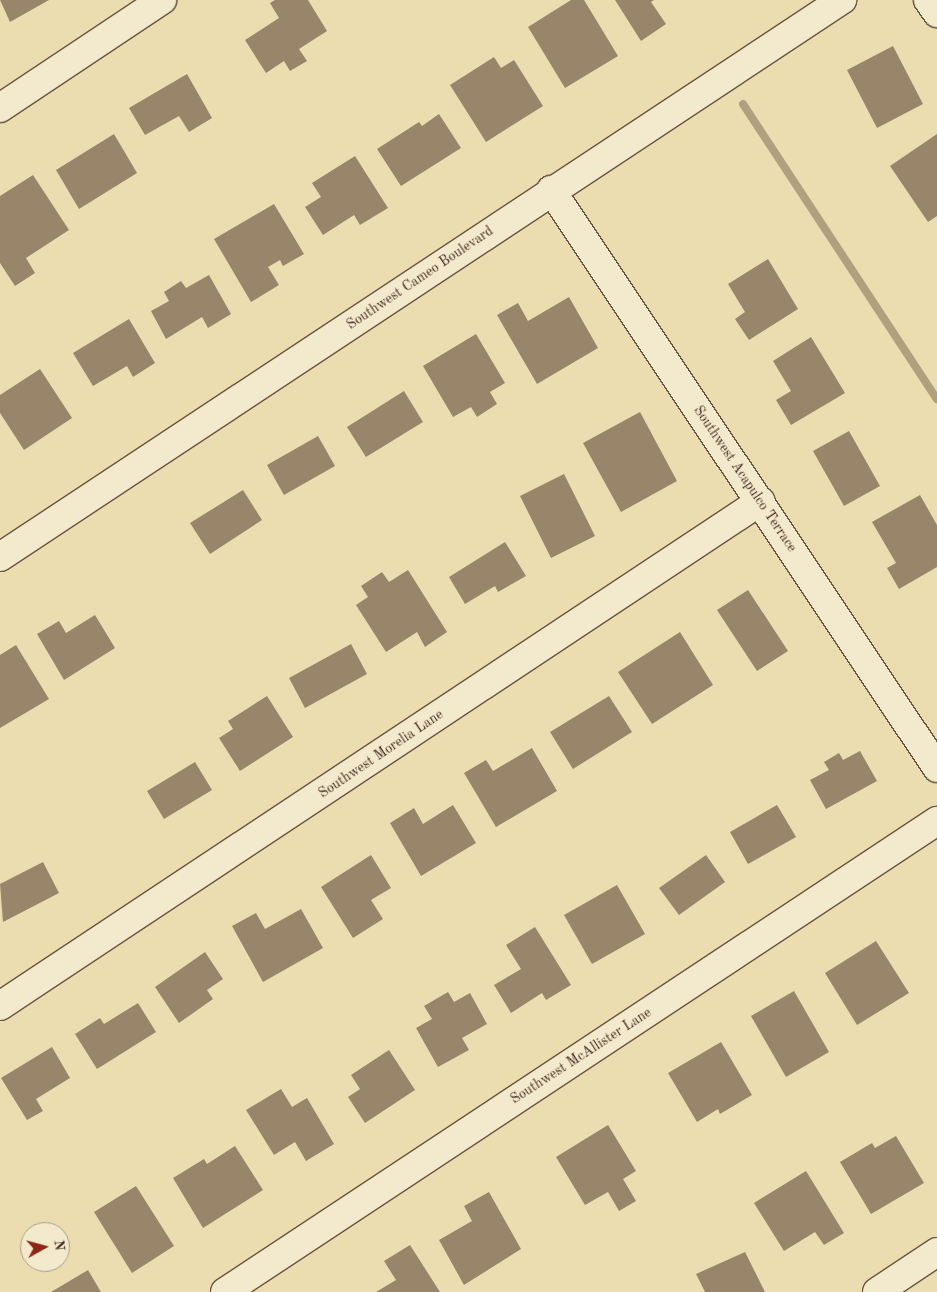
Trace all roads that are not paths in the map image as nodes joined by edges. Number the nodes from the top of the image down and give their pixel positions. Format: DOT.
graph roads {
  1 [pos="162,0"];
  2 [pos="842,0"];
  3 [pos="928,0"];
  4 [pos="937,13"];
  5 [pos="0,108"];
  6 [pos="551,190"];
  7 [pos="761,502"];
  8 [pos="0,557"];
  9 [pos="937,768"];
  10 [pos="937,821"];
  11 [pos="0,1006"];
  12 [pos="937,1252"];
  13 [pos="225,1292"];
  14 [pos="877,1292"];
  1 -- 5 [label="street"];
  2 -- 6 [label="street, Southwest Cameo Boulevard"];
  3 -- 4 [label="street"];
  6 -- 7 [label="street, Southwest Acapulco Terrace"];
  6 -- 8 [label="street, Southwest Cameo Boulevard"];
  7 -- 9 [label="street, Southwest Acapulco Terrace"];
  7 -- 11 [label="street, Southwest Morelia Lane"];
  10 -- 13 [label="street, Southwest McAllister Lane"];
  12 -- 14 [label="street"];
}
